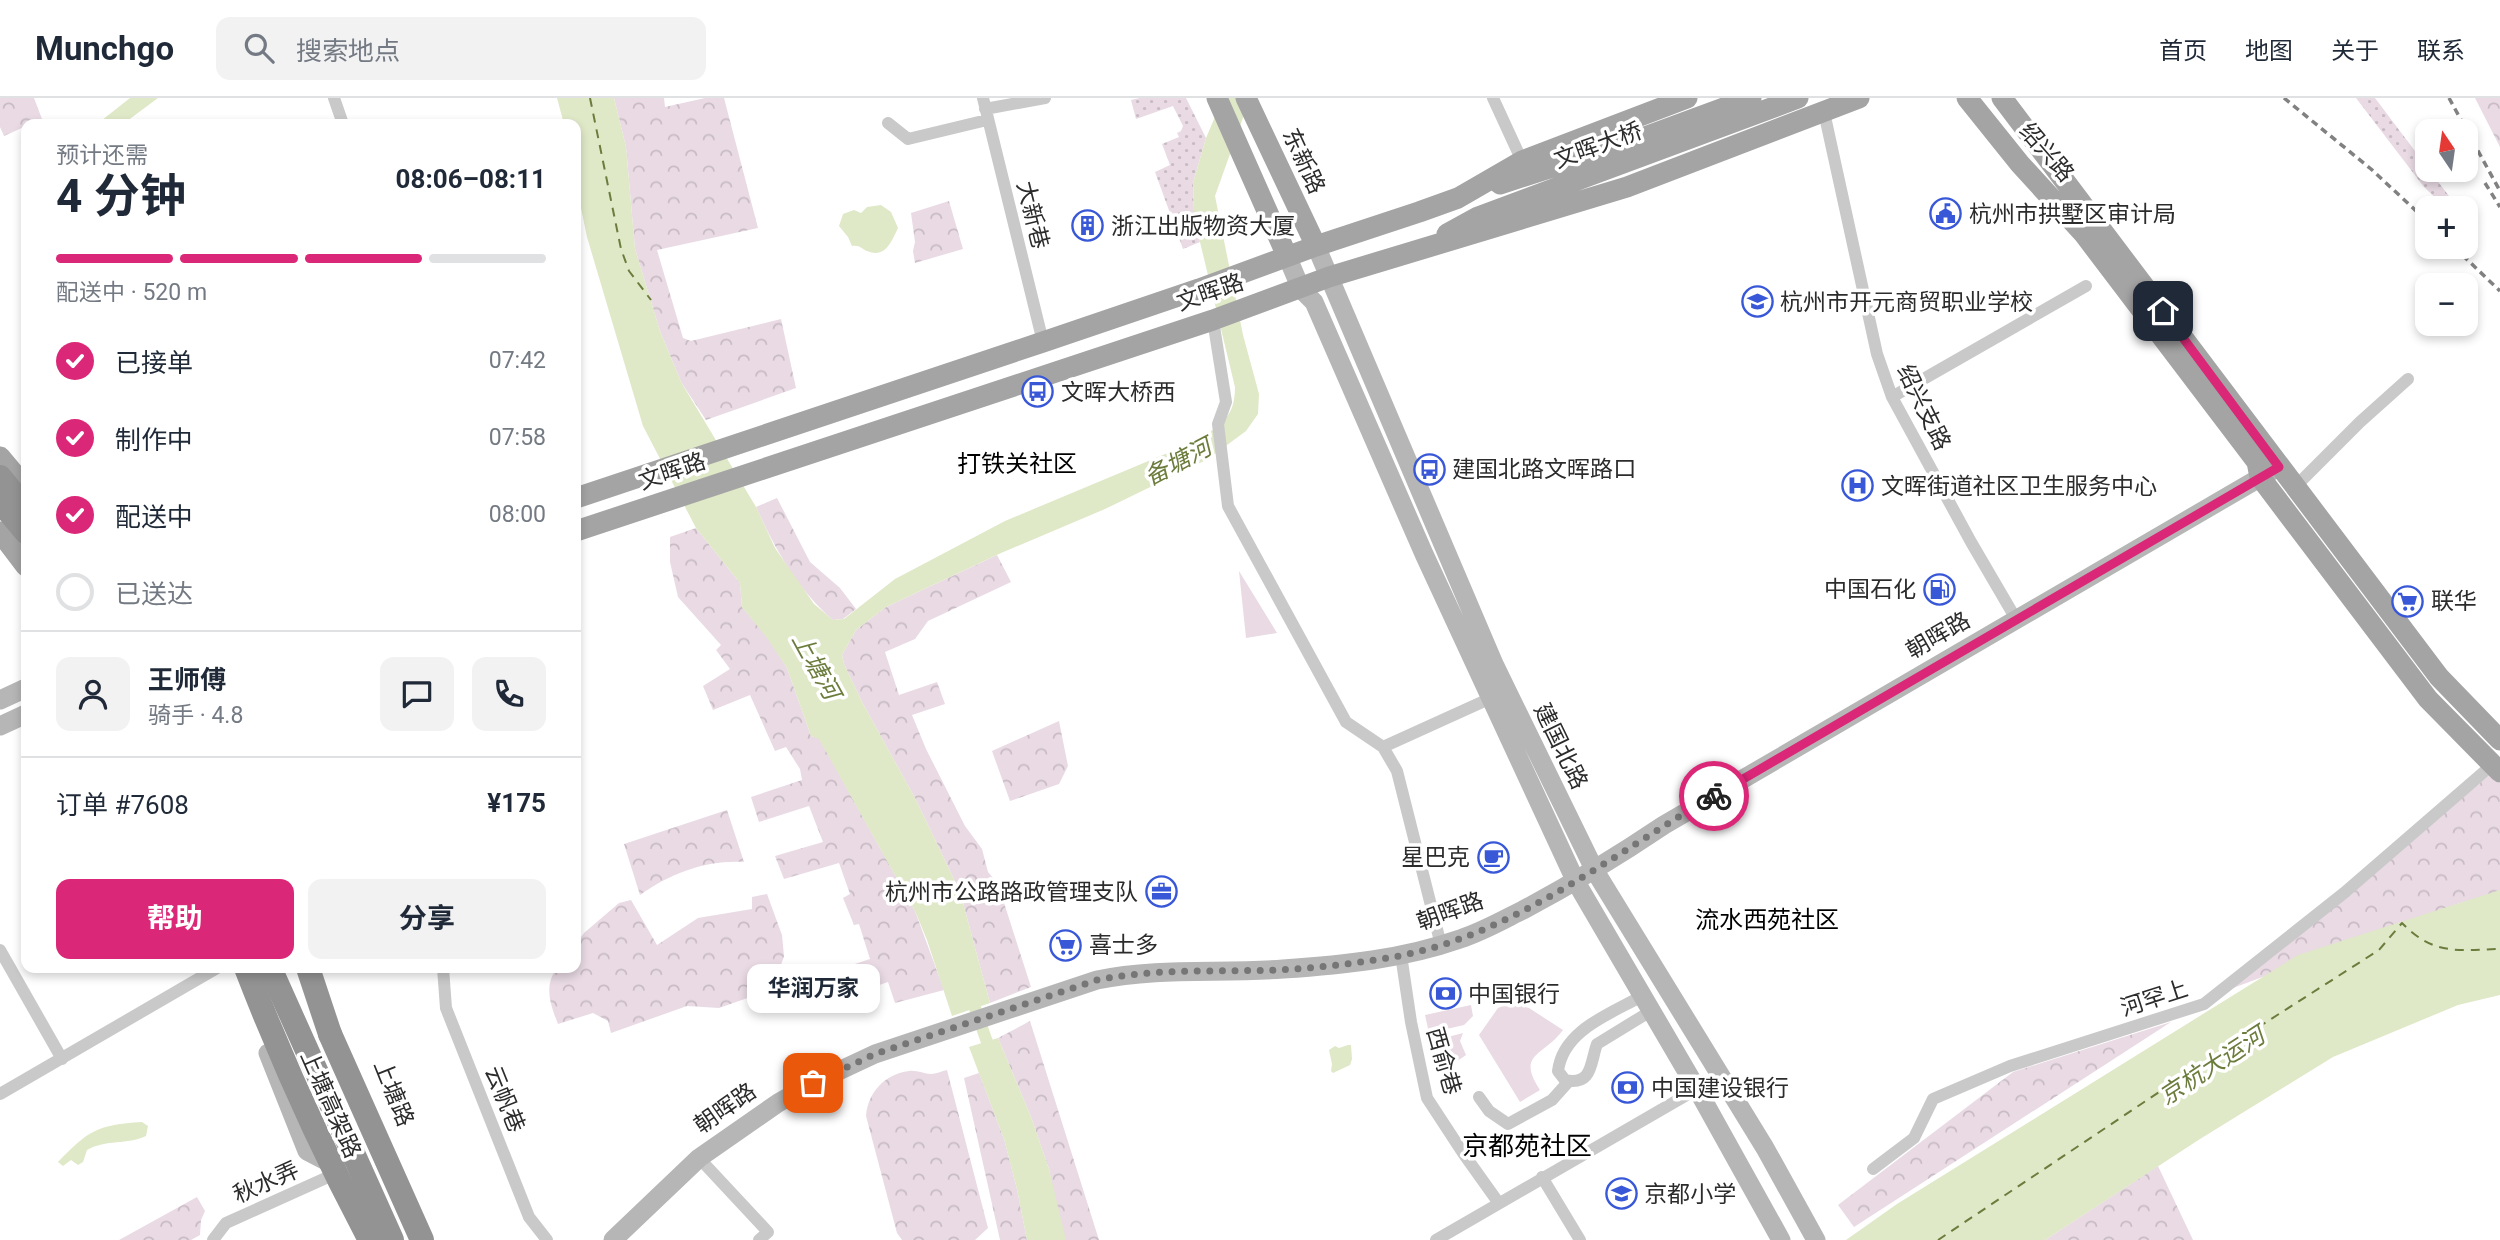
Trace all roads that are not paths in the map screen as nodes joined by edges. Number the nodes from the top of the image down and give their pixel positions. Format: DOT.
graph roads {
  1 [pos="334,98"];
  2 [pos="1045,98"];
  3 [pos="1217,98"];
  4 [pos="1493,98"];
  5 [pos="1687,98"];
  6 [pos="1751,98"];
  7 [pos="1798,98"];
  8 [pos="1860,98"];
  9 [pos="1967,98"];
  10 [pos="2002,98"];
  11 [pos="1250,106"];
  12 [pos="985,109"];
  13 [pos="1824,112"];
  14 [pos="341,119"];
  15 [pos="888,123"];
  16 [pos="1645,146"];
  17 [pos="1522,161"];
  18 [pos="1458,198"];
  19 [pos="1316,246"];
  20 [pos="1420,248"];
  21 [pos="1287,256"];
  22 [pos="1329,277"];
  23 [pos="2086,286"];
  24 [pos="1301,289"];
  25 [pos="1213,320"];
  26 [pos="1043,342"];
  27 [pos="2407,379"];
  28 [pos="1892,397"];
  29 [pos="0,457"];
  30 [pos="2279,467"];
  31 [pos="0,477"];
  32 [pos="2260,477"];
  33 [pos="21,482"];
  34 [pos="2294,488"];
  35 [pos="581,496"];
  36 [pos="0,500"];
  37 [pos="21,503"];
  38 [pos="21,525"];
  39 [pos="581,529"];
  40 [pos="0,532"];
  41 [pos="21,559"];
  42 [pos="2016,619"];
  43 [pos="21,690"];
  44 [pos="1491,698"];
  45 [pos="0,700"];
  46 [pos="21,716"];
  47 [pos="0,726"];
  48 [pos="2500,740"];
  49 [pos="1383,747"];
  50 [pos="2496,769"];
  51 [pos="1595,871"];
  52 [pos="1576,883"];
  53 [pos="1441,945"];
  54 [pos="0,950"];
  55 [pos="1401,956"];
  56 [pos="208,973"];
  57 [pos="235,973"];
  58 [pos="248,973"];
  59 [pos="260,973"];
  60 [pos="273,973"];
  61 [pos="288,973"];
  62 [pos="312,973"];
  63 [pos="312,973"];
  64 [pos="443,973"];
  65 [pos="1647,1004"];
  66 [pos="62,1059"];
  67 [pos="1569,1081"];
  68 [pos="1697,1089"];
  69 [pos="0,1094"];
  70 [pos="1479,1097"];
  71 [pos="699,1158"];
  72 [pos="1873,1169"];
  73 [pos="344,1170"];
  74 [pos="1542,1177"];
  75 [pos="1498,1202"];
  76 [pos="213,1240"];
  77 [pos="370,1240"];
  78 [pos="379,1240"];
  79 [pos="392,1240"];
  80 [pos="405,1240"];
  81 [pos="421,1240"];
  82 [pos="547,1240"];
  83 [pos="613,1240"];
  84 [pos="759,1240"];
  85 [pos="1436,1240"];
  86 [pos="1580,1240"];
  87 [pos="1781,1240"];
  88 [pos="1816,1240"];
  1 -- 14 [label="street"];
  2 -- 12 [label="street"];
  3 -- 21 [label="main road"];
  4 -- 17 [label="street"];
  5 -- 17 [label="main road, 文晖路"];
  6 -- 16 [label="main road, 文晖大桥"];
  7 -- 16 [label="main road, 文晖大桥"];
  8 -- 13 [label="main road, 文晖路"];
  9 -- 32 [label="main road, 绍兴路"];
  10 -- 30 [label="main road, 绍兴路"];
  11 -- 19 [label="main road, 东新路"];
  12 -- 15 [label="street"];
  12 -- 26 [label="street, 大新巷"];
  13 -- 20 [label="main road, 文晖路"];
  13 -- 28 [label="street, 绍兴支路"];
  16 -- 18 [label="main road, 文晖大桥"];
  16 -- 20 [label="main road, 文晖大桥"];
  17 -- 18 [label="main road, 文晖路"];
  18 -- 19 [label="main road, 文晖路"];
  19 -- 21 [label="main road, 文晖路"];
  19 -- 22 [label="main road, 建国北路"];
  20 -- 22 [label="main road, 文晖路"];
  21 -- 24 [label="main road, 建国北路"];
  21 -- 26 [label="main road, 文晖路"];
  22 -- 24 [label="main road, 文晖路"];
  22 -- 51 [label="main road, 建国北路"];
  23 -- 28 [label="street"];
  24 -- 25 [label="main road, 文晖路"];
  24 -- 44 [label="main road, 建国北路"];
  25 -- 39 [label="main road, 文晖路"];
  25 -- 49 [label="street"];
  26 -- 35 [label="main road, 文晖路"];
  27 -- 34 [label="street"];
  28 -- 42 [label="street, 绍兴支路"];
  29 -- 33 [label="main road"];
  30 -- 32 [label="main road, 朝晖路"];
  30 -- 34 [label="main road"];
  31 -- 37 [label="highway"];
  32 -- 42 [label="main road, 朝晖路"];
  32 -- 50 [label="main road"];
  34 -- 48 [label="main road"];
  36 -- 38 [label="highway"];
  40 -- 41 [label="main road"];
  42 -- 51 [label="main road, 朝晖路"];
  43 -- 45 [label="main road"];
  44 -- 49 [label="street"];
  44 -- 52 [label="main road, 建国北路"];
  46 -- 47 [label="main road"];
  49 -- 53 [label="street"];
  50 -- 72 [label="street, 河罕上"];
  51 -- 52 [label="main road, 朝晖路"];
  51 -- 88 [label="main road, 建国北路"];
  52 -- 53 [label="main road, 朝晖路"];
  52 -- 65 [label="main road, 建国北路"];
  53 -- 55 [label="main road, 朝晖路"];
  54 -- 66 [label="street"];
  55 -- 71 [label="main road, 朝晖路"];
  55 -- 75 [label="street, 西俞巷"];
  56 -- 66 [label="street"];
  57 -- 73 [label="main road"];
  58 -- 77 [label="highway, bridge"];
  59 -- 73 [label="main road"];
  60 -- 79 [label="highway, 上塘高架路"];
  61 -- 80 [label="highway, 上塘高架路"];
  62 -- 81 [label="highway, bridge"];
  63 -- 81 [label="main road, 上塘路"];
  64 -- 82 [label="street, 云帆巷"];
  65 -- 67 [label="street"];
  65 -- 67 [label="street"];
  65 -- 68 [label="main road, 建国北路"];
  66 -- 69 [label="street"];
  67 -- 70 [label="street"];
  68 -- 74 [label="street"];
  68 -- 87 [label="main road, 建国北路"];
  71 -- 83 [label="main road, 朝晖路"];
  71 -- 84 [label="street"];
  73 -- 76 [label="street, 秋水弄"];
  73 -- 78 [label="main road"];
  74 -- 75 [label="street"];
  74 -- 86 [label="street"];
  75 -- 85 [label="street"];
}
